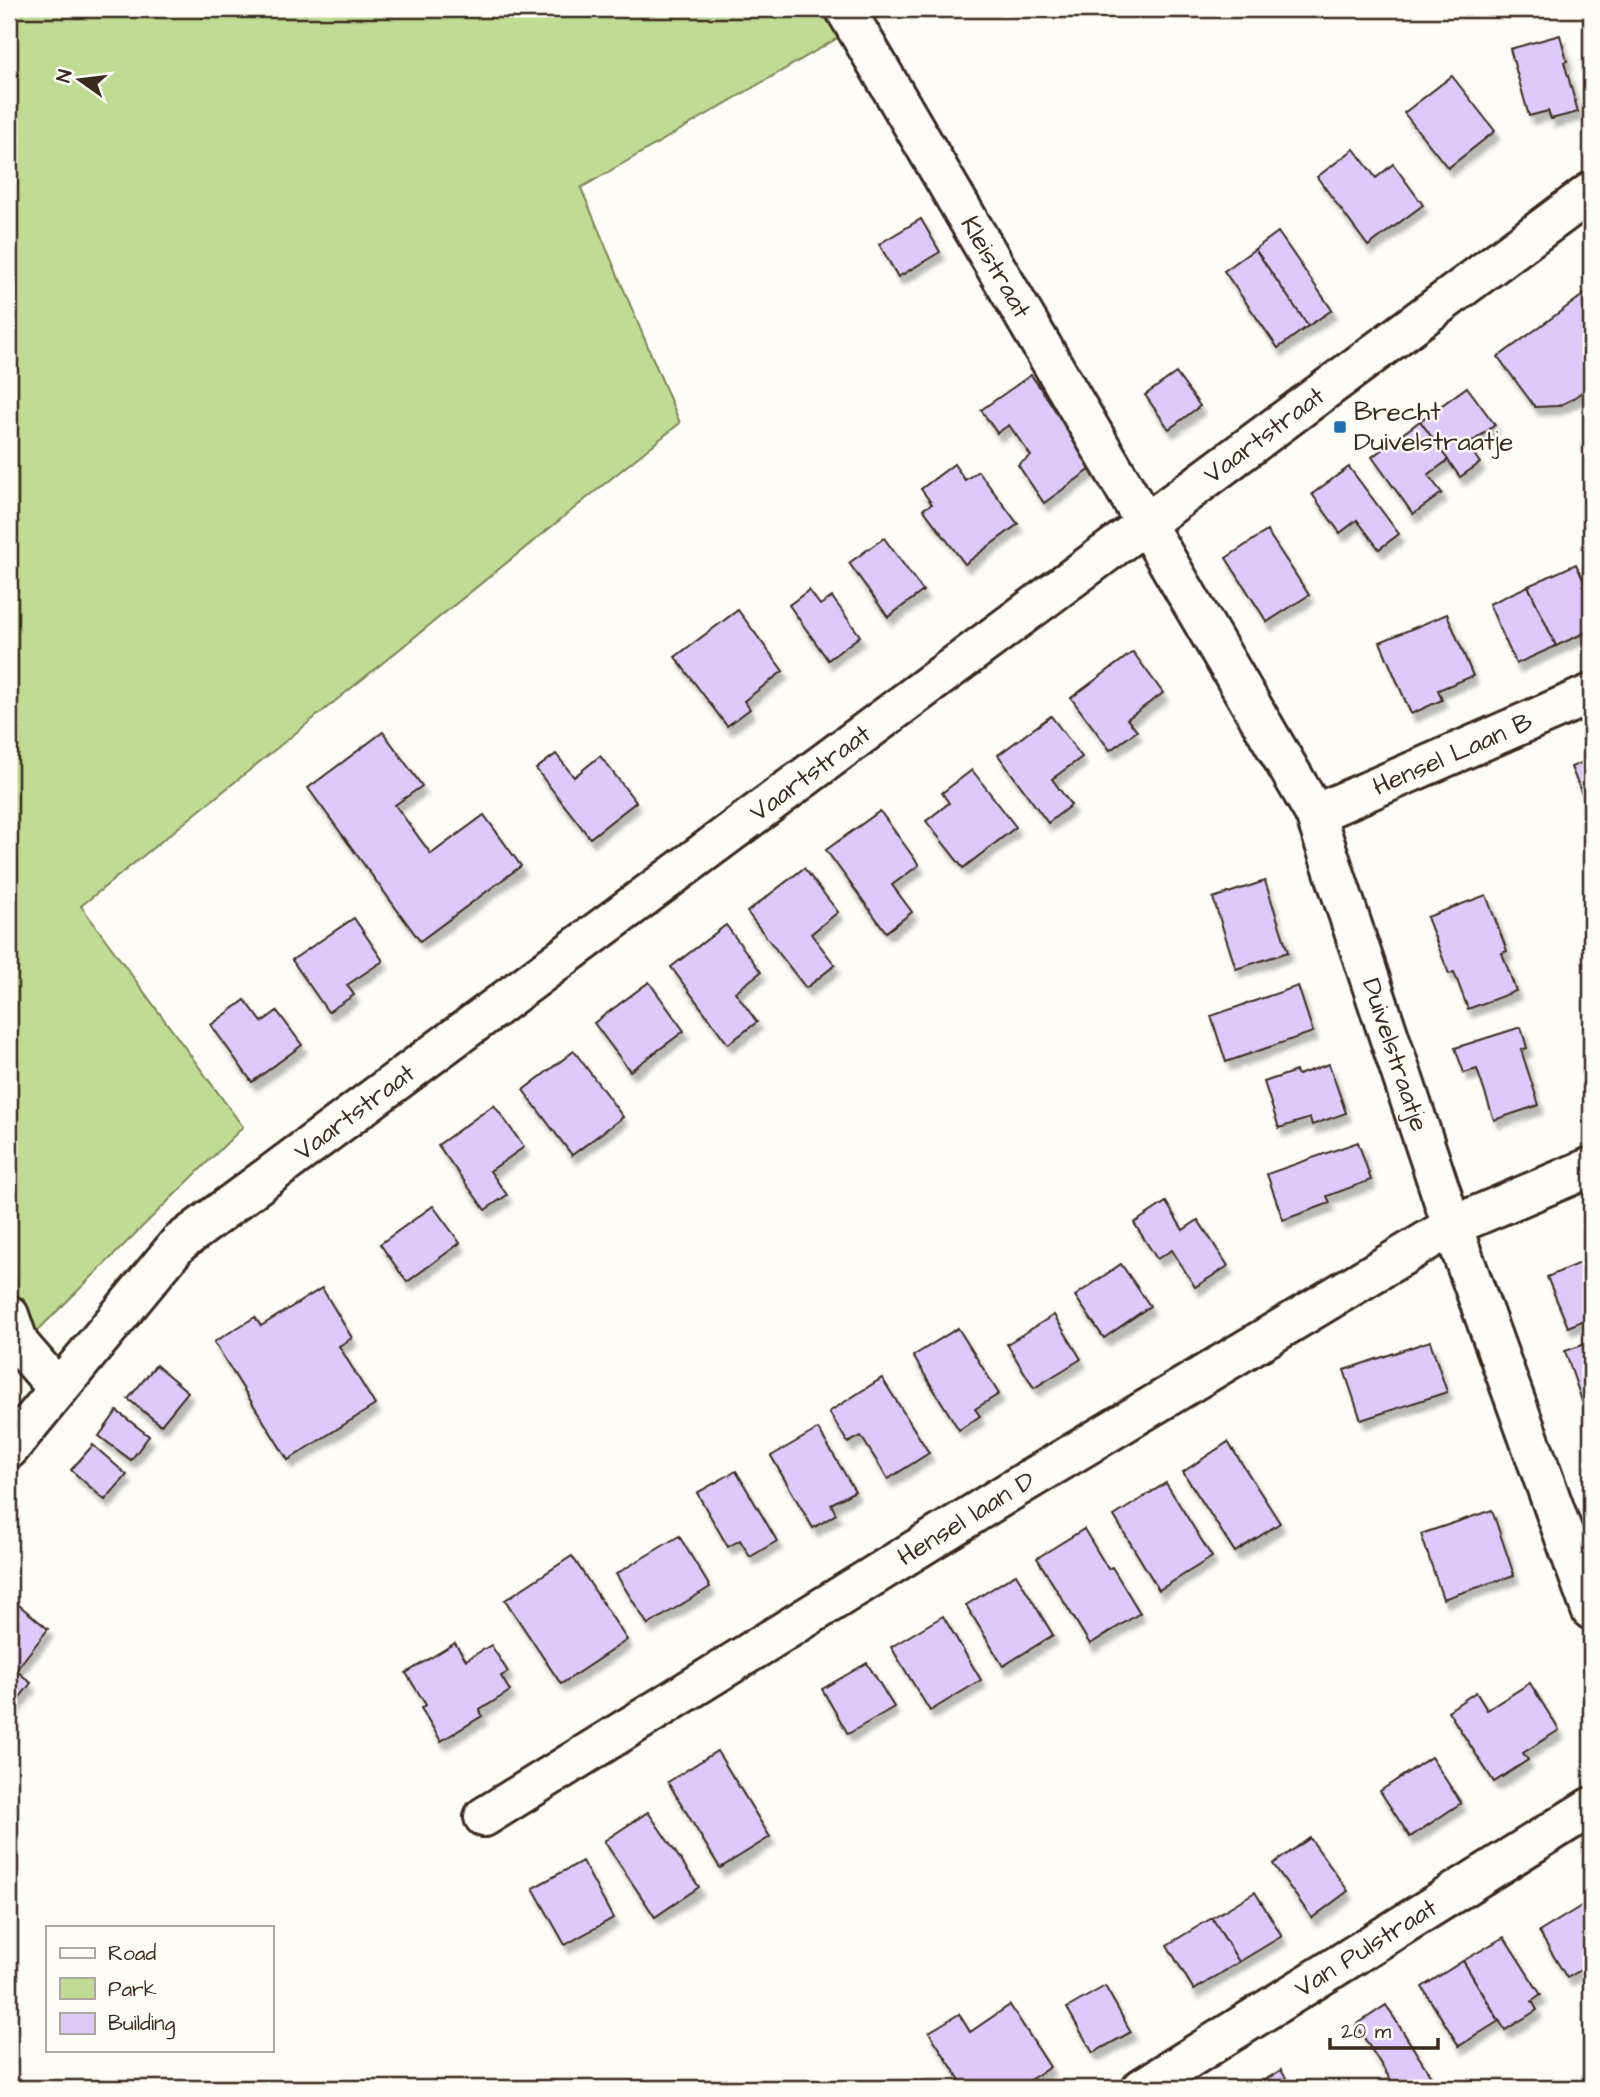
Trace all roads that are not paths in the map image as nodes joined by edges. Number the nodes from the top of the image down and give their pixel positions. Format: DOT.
graph roads {
  1 [pos="845,9"];
  2 [pos="1591,192"];
  3 [pos="1147,524"];
  4 [pos="1591,694"];
  5 [pos="1314,814"];
  6 [pos="1591,1167"];
  7 [pos="1452,1226"];
  8 [pos="9,1315"];
  9 [pos="58,1389"];
  10 [pos="9,1449"];
  11 [pos="1591,1610"];
  12 [pos="1591,1807"];
  13 [pos="484,1817"];
  14 [pos="1142,2088"];
  1 -- 3 [label="street, Kleistraat"];
  2 -- 3 [label="street, Vaartstraat"];
  3 -- 5 [label="street, Duivelstraatje"];
  3 -- 9 [label="street, Vaartstraat"];
  4 -- 5 [label="street, Hensel Laan B"];
  5 -- 7 [label="street, Duivelstraatje"];
  6 -- 7 [label="street, Hensel laan D"];
  7 -- 11 [label="street, Duivelstraatje"];
  7 -- 13 [label="street, Hensel laan D"];
  8 -- 9 [label="street"];
  9 -- 10 [label="street, Vaartstraat"];
  12 -- 14 [label="street, Van Pulstraat"];
}
